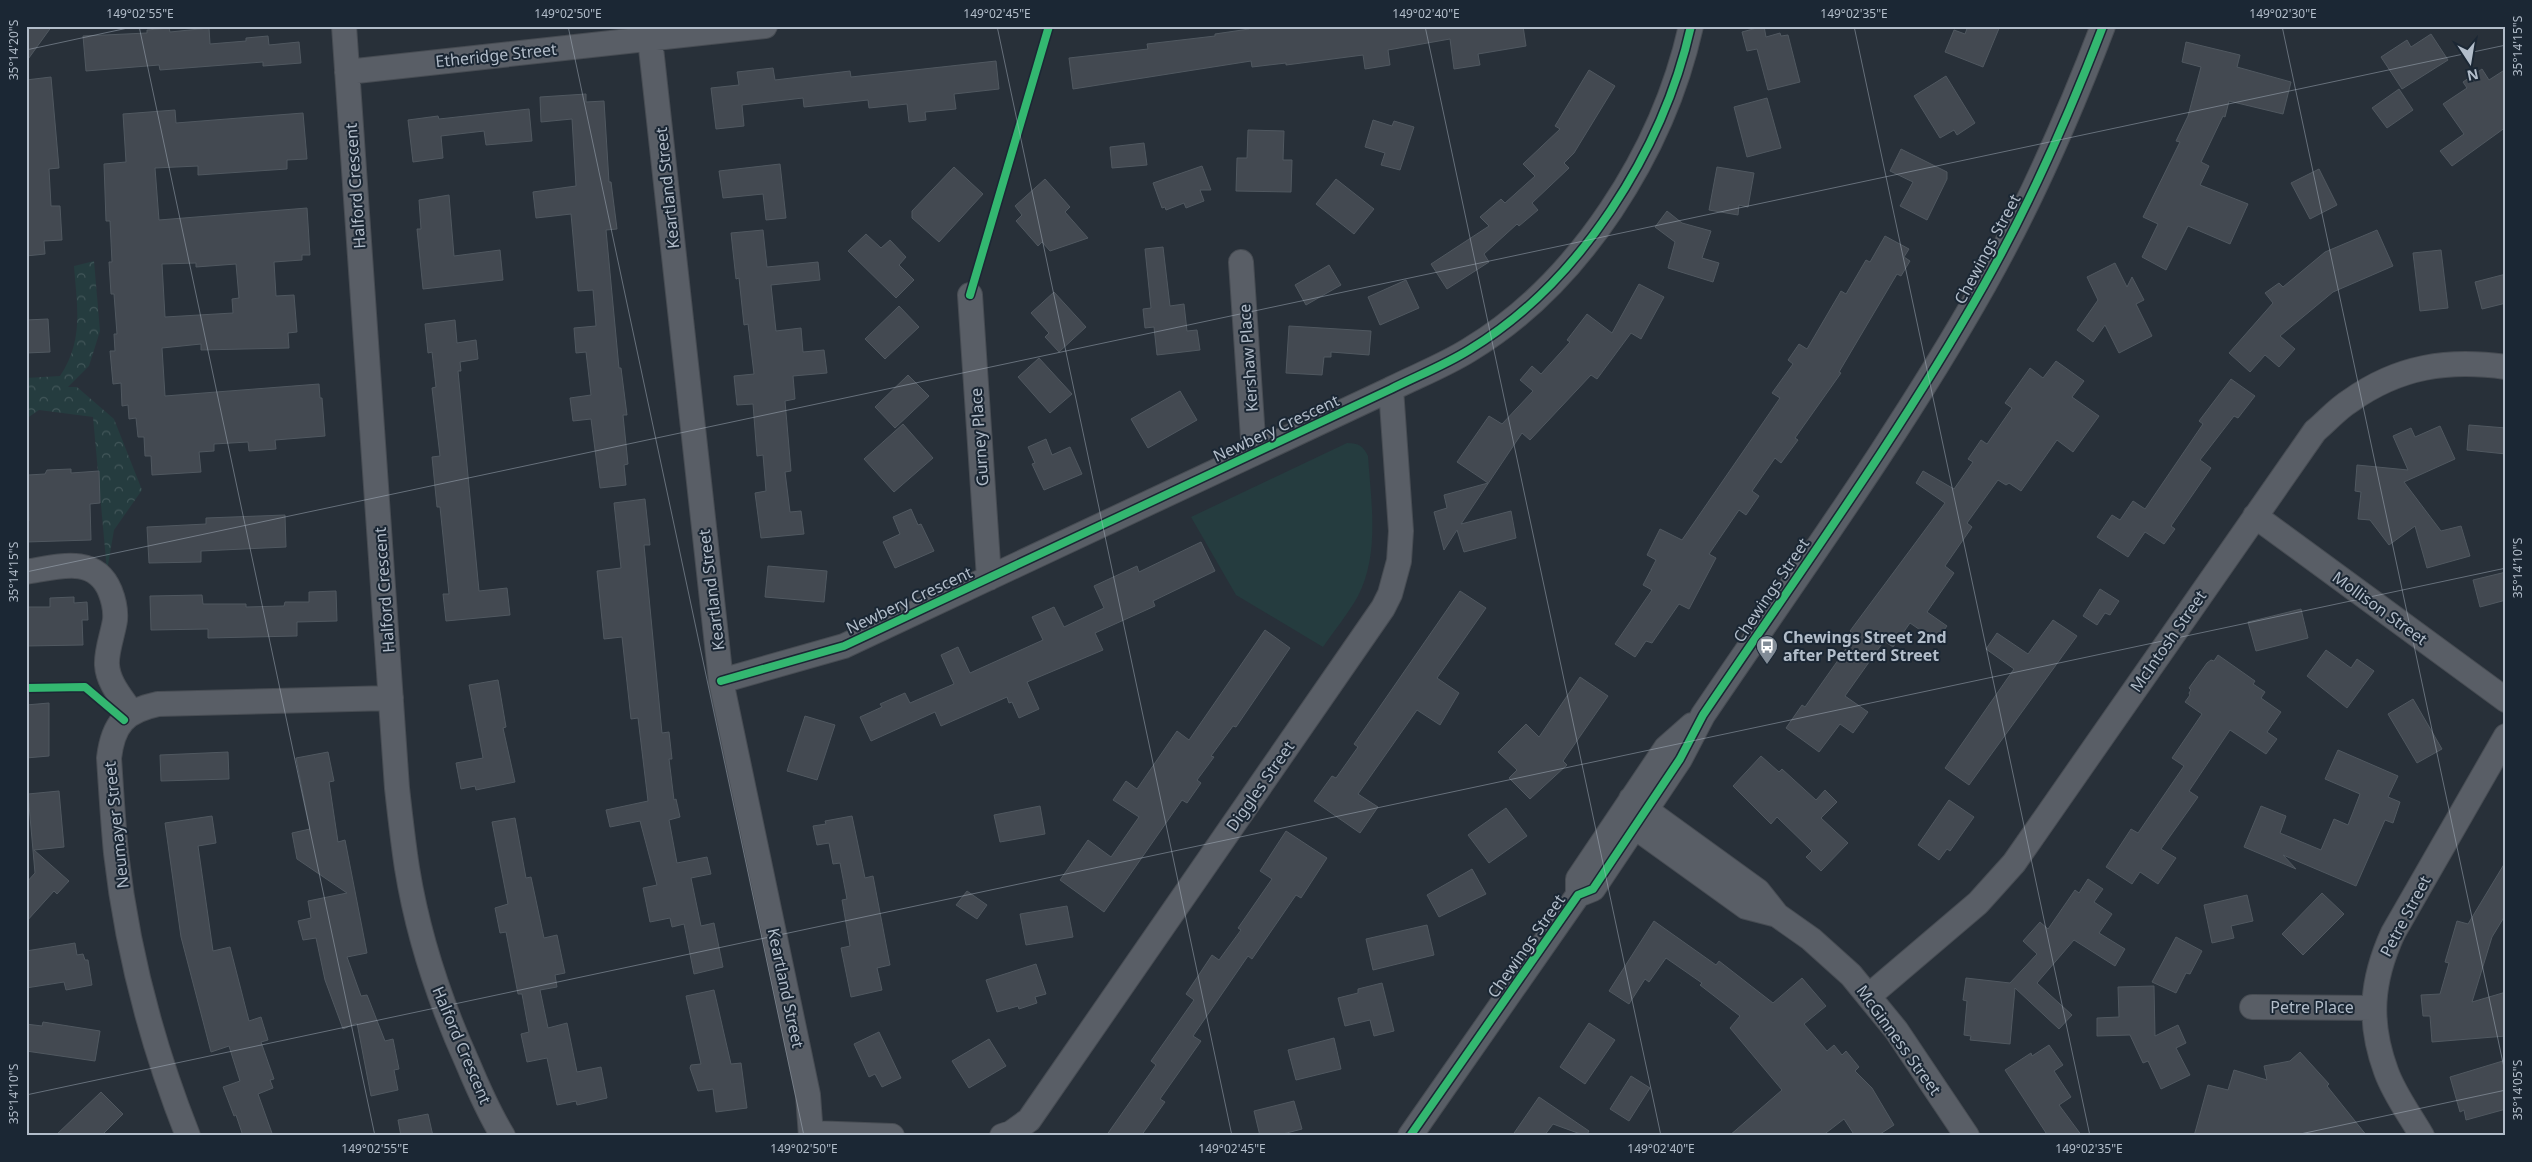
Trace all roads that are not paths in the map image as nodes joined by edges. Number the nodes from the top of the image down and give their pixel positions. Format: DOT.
graph roads {
  1 [pos="344,26"];
  2 [pos="765,26"];
  3 [pos="1691,26"];
  4 [pos="2103,26"];
  5 [pos="650,39"];
  6 [pos="347,72"];
  7 [pos="1241,262"];
  8 [pos="970,295"];
  9 [pos="2506,367"];
  10 [pos="1392,389"];
  11 [pos="1254,454"];
  12 [pos="2255,516"];
  13 [pos="26,572"];
  14 [pos="989,578"];
  15 [pos="721,682"];
  16 [pos="391,698"];
  17 [pos="2506,700"];
  18 [pos="131,712"];
  19 [pos="2506,736"];
  20 [pos="1633,813"];
  21 [pos="1870,995"];
  22 [pos="2252,1007"];
  23 [pos="2373,1008"];
  24 [pos="811,1134"];
  25 [pos="188,1136"];
  26 [pos="503,1136"];
  27 [pos="892,1136"];
  28 [pos="1002,1136"];
  29 [pos="1410,1136"];
  30 [pos="1967,1136"];
  31 [pos="2422,1136"];
  1 -- 6 [label="street, Halford Crescent"];
  2 -- 5 [label="street, Etheridge Street"];
  3 -- 10 [label="street, Newbery Crescent"];
  4 -- 20 [label="street, Chewings Street"];
  5 -- 6 [label="street, Etheridge Street"];
  5 -- 15 [label="street, Keartland Street"];
  6 -- 16 [label="street, Halford Crescent"];
  7 -- 11 [label="street, Kershaw Place"];
  8 -- 14 [label="street, Gurney Place"];
  9 -- 12 [label="street, McIntosh Street"];
  10 -- 11 [label="street, Newbery Crescent"];
  10 -- 28 [label="street, Diggles Street"];
  11 -- 14 [label="street, Newbery Crescent"];
  12 -- 17 [label="street, Mollison Street"];
  12 -- 21 [label="street, McIntosh Street"];
  13 -- 18 [label="street"];
  14 -- 15 [label="street, Newbery Crescent"];
  15 -- 24 [label="street, Keartland Street"];
  16 -- 18 [label="street"];
  16 -- 26 [label="street, Halford Crescent"];
  18 -- 25 [label="street, Neumayer Street"];
  19 -- 23 [label="street, Petre Street"];
  20 -- 21 [label="street, McGinness Street"];
  20 -- 29 [label="street, Chewings Street"];
  21 -- 30 [label="street, McGinness Street"];
  22 -- 23 [label="street, Petre Place"];
  23 -- 31 [label="street, Petre Street"];
  24 -- 27 [label="street"];
}
